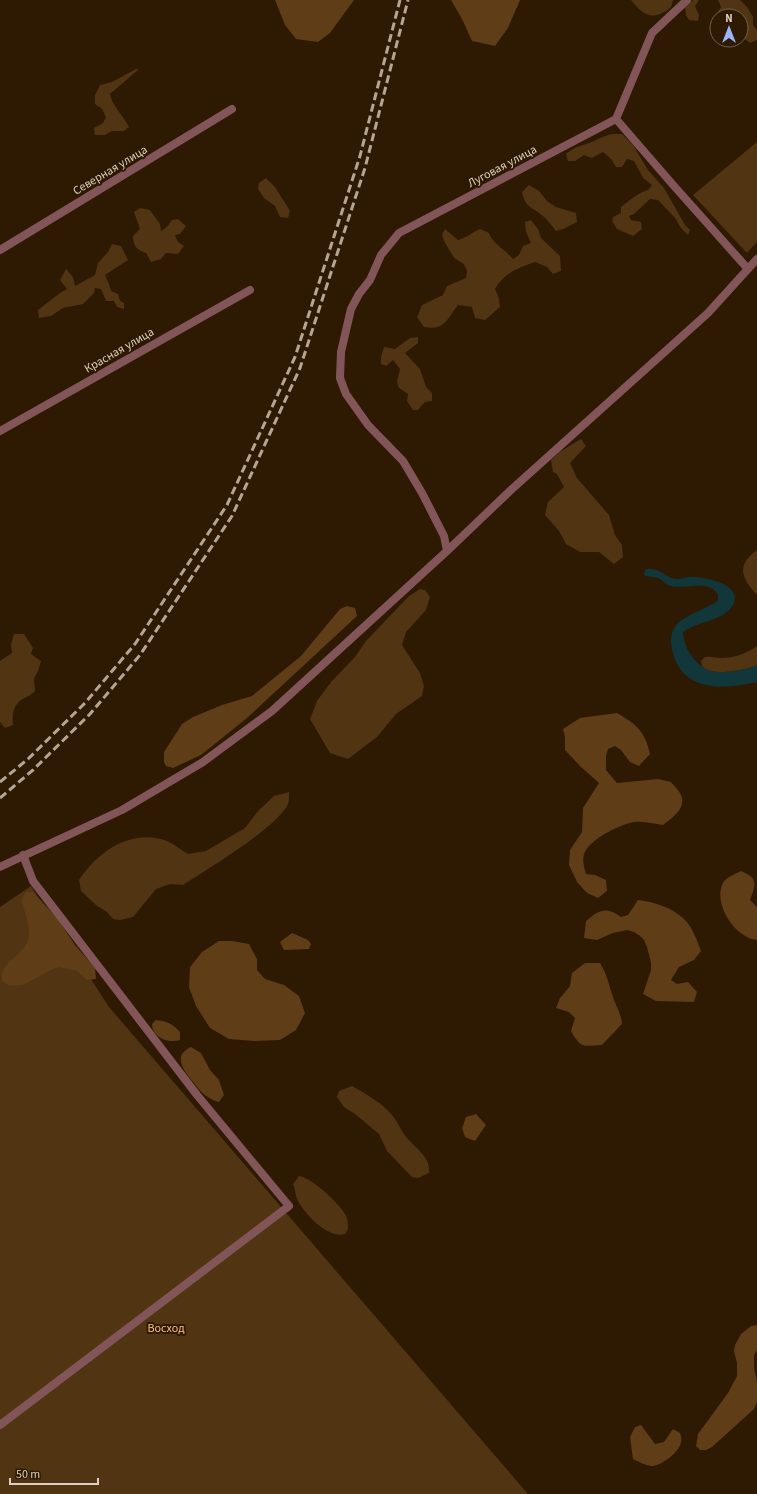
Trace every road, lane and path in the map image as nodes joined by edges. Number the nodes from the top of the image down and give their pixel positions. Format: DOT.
graph roads {
  1 [pos="687,0"];
  2 [pos="232,109"];
  3 [pos="616,119"];
  4 [pos="0,250"];
  5 [pos="757,259"];
  6 [pos="748,269"];
  7 [pos="250,290"];
  8 [pos="0,431"];
  9 [pos="447,550"];
  10 [pos="23,855"];
  11 [pos="0,867"];
  12 [pos="0,1425"];
  1 -- 3 [label="street"];
  2 -- 4 [label="street, Северная улица"];
  3 -- 6 [label="street"];
  3 -- 9 [label="street, Луговая улица"];
  5 -- 6 [label="street"];
  6 -- 9 [label="street"];
  7 -- 8 [label="street, Красная улица"];
  9 -- 10 [label="street"];
  10 -- 11 [label="street"];
  10 -- 12 [label="street"];
}
